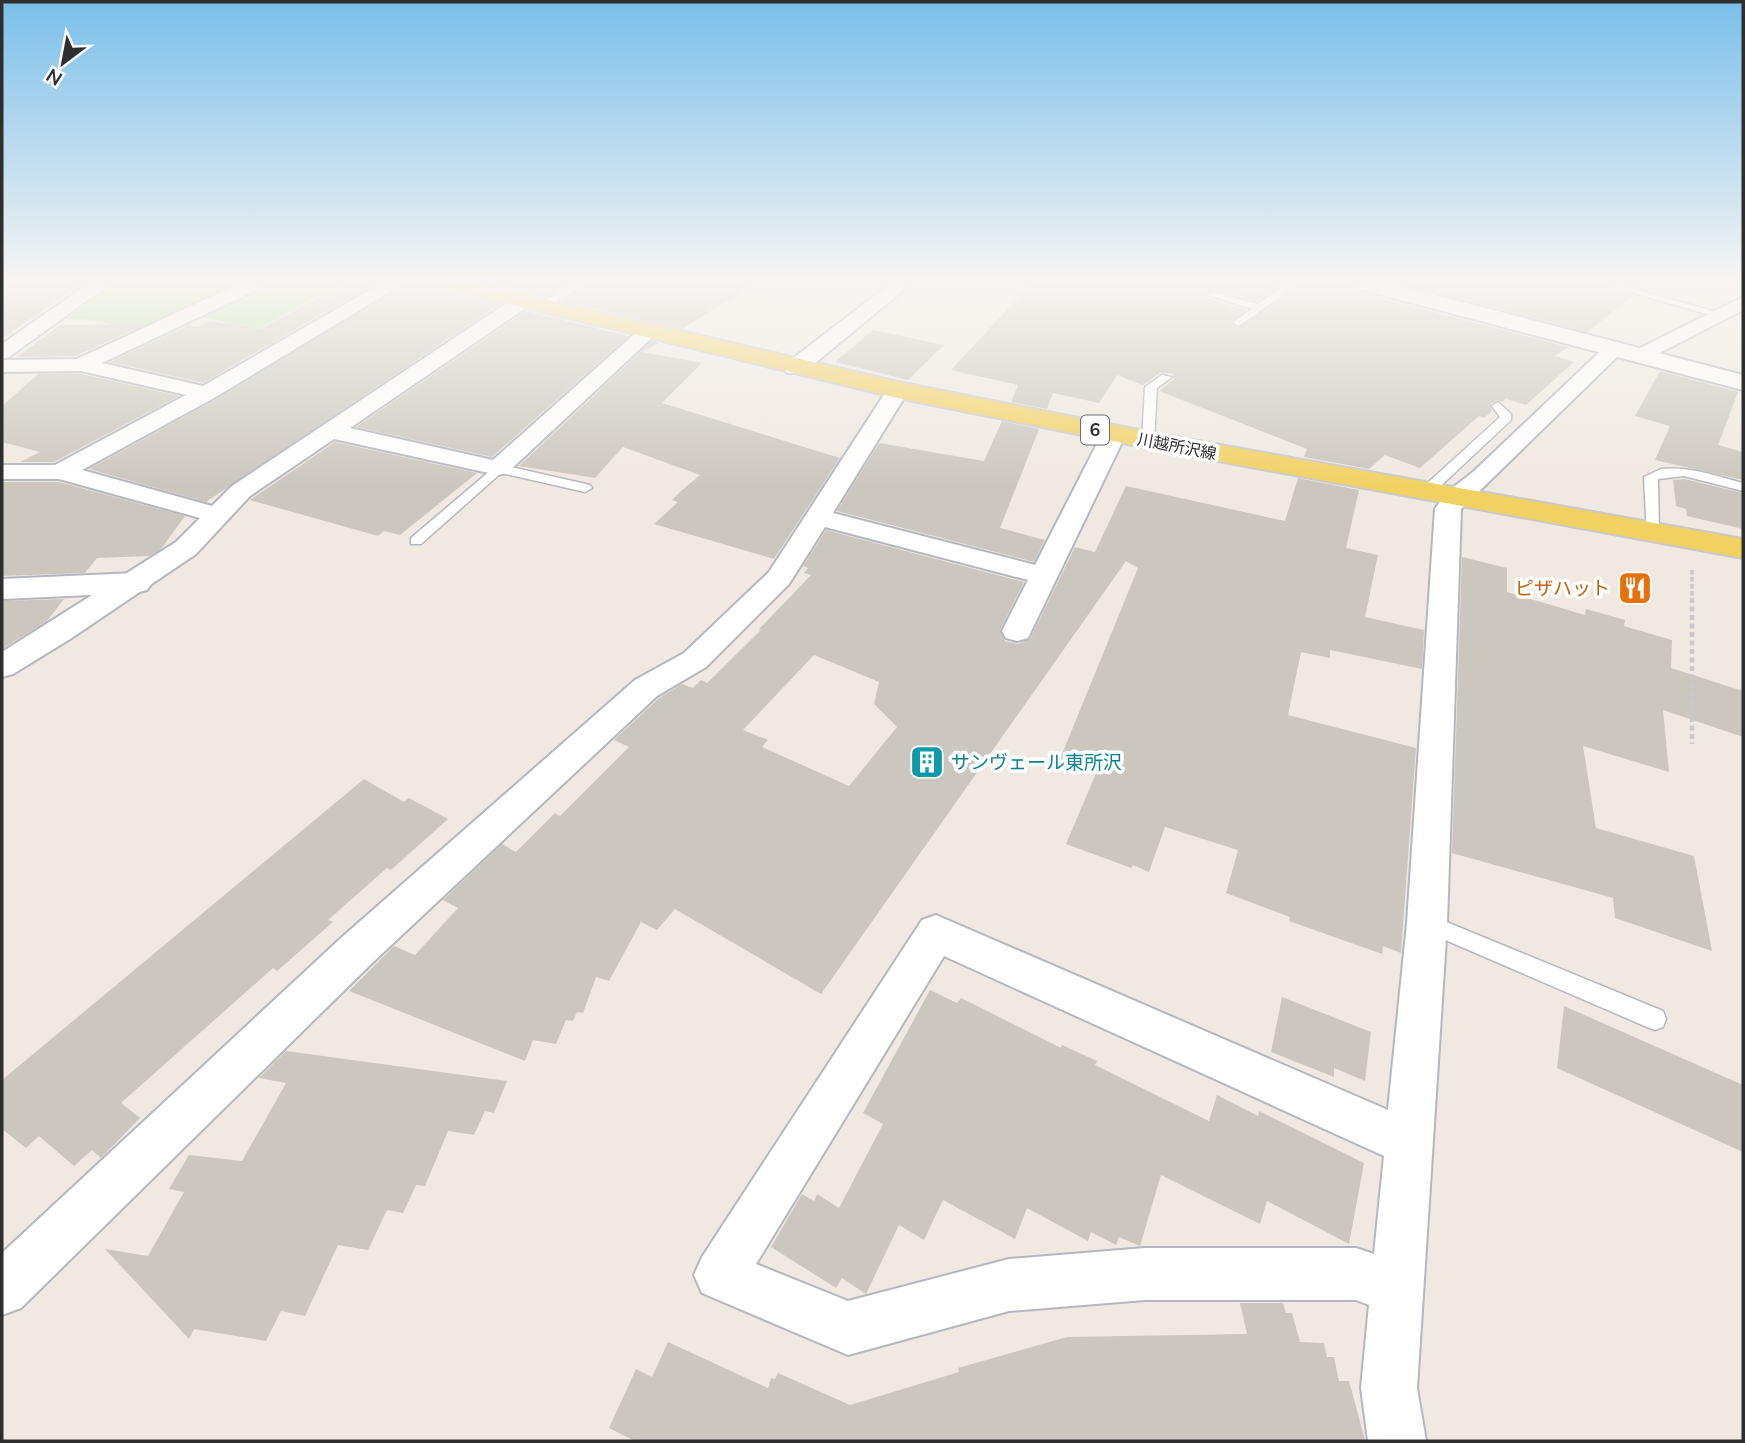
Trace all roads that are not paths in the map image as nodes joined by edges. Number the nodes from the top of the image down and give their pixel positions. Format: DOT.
graph roads {
  1 [pos="110,351"];
  2 [pos="278,351"];
  3 [pos="456,351"];
  4 [pos="627,351"];
  5 [pos="725,351"];
  6 [pos="815,351"];
  7 [pos="1612,351"];
  8 [pos="1627,351"];
  9 [pos="1648,351"];
  10 [pos="4,354"];
  11 [pos="1641,355"];
  12 [pos="81,365"];
  13 [pos="795,368"];
  14 [pos="1166,376"];
  15 [pos="1743,383"];
  16 [pos="898,390"];
  17 [pos="206,393"];
  18 [pos="1498,406"];
  19 [pos="331,431"];
  20 [pos="1114,434"];
  21 [pos="1147,440"];
  22 [pos="498,468"];
  23 [pos="2,472"];
  24 [pos="60,472"];
  25 [pos="1743,487"];
  26 [pos="585,488"];
  27 [pos="1441,495"];
  28 [pos="217,515"];
  29 [pos="818,517"];
  30 [pos="1652,533"];
  31 [pos="416,541"];
  32 [pos="1743,549"];
  33 [pos="1044,576"];
  34 [pos="135,583"];
  35 [pos="2,589"];
  36 [pos="1017,631"];
  37 [pos="2,666"];
  38 [pos="1427,923"];
  39 [pos="1655,1019"];
  40 [pos="1411,1144"];
  41 [pos="1395,1287"];
  42 [pos="2,1289"];
  43 [pos="1397,1441"];
  1 -- 12 [label="street"];
  2 -- 17 [label="street"];
  3 -- 19 [label="street"];
  4 -- 22 [label="street"];
  5 -- 13 [label="main road, 川越所沢線 / 6"];
  6 -- 13 [label="street"];
  7 -- 27 [label="street"];
  8 -- 11 [label="street"];
  9 -- 11 [label="street"];
  10 -- 12 [label="street"];
  11 -- 15 [label="street"];
  12 -- 17 [label="street"];
  13 -- 16 [label="main road, 川越所沢線 / 6"];
  14 -- 21 [label="lane"];
  16 -- 20 [label="main road, 川越所沢線 / 6"];
  16 -- 29 [label="street"];
  17 -- 24 [label="street"];
  18 -- 27 [label="lane"];
  19 -- 22 [label="street"];
  19 -- 28 [label="street"];
  20 -- 21 [label="main road, 川越所沢線 / 6"];
  20 -- 33 [label="street"];
  21 -- 27 [label="main road, 川越所沢線 / 6"];
  22 -- 26 [label="lane"];
  22 -- 31 [label="lane"];
  23 -- 24 [label="street"];
  24 -- 28 [label="street"];
  25 -- 30 [label="lane"];
  27 -- 30 [label="main road, 川越所沢線 / 6"];
  27 -- 38 [label="street"];
  28 -- 34 [label="street"];
  29 -- 33 [label="street"];
  29 -- 42 [label="street"];
  30 -- 32 [label="main road, 川越所沢線 / 6"];
  33 -- 36 [label="street"];
  34 -- 35 [label="street"];
  34 -- 37 [label="street"];
  38 -- 39 [label="lane"];
  38 -- 40 [label="street"];
  40 -- 41 [label="street"];
  40 -- 41 [label="street"];
  41 -- 43 [label="street"];
}
